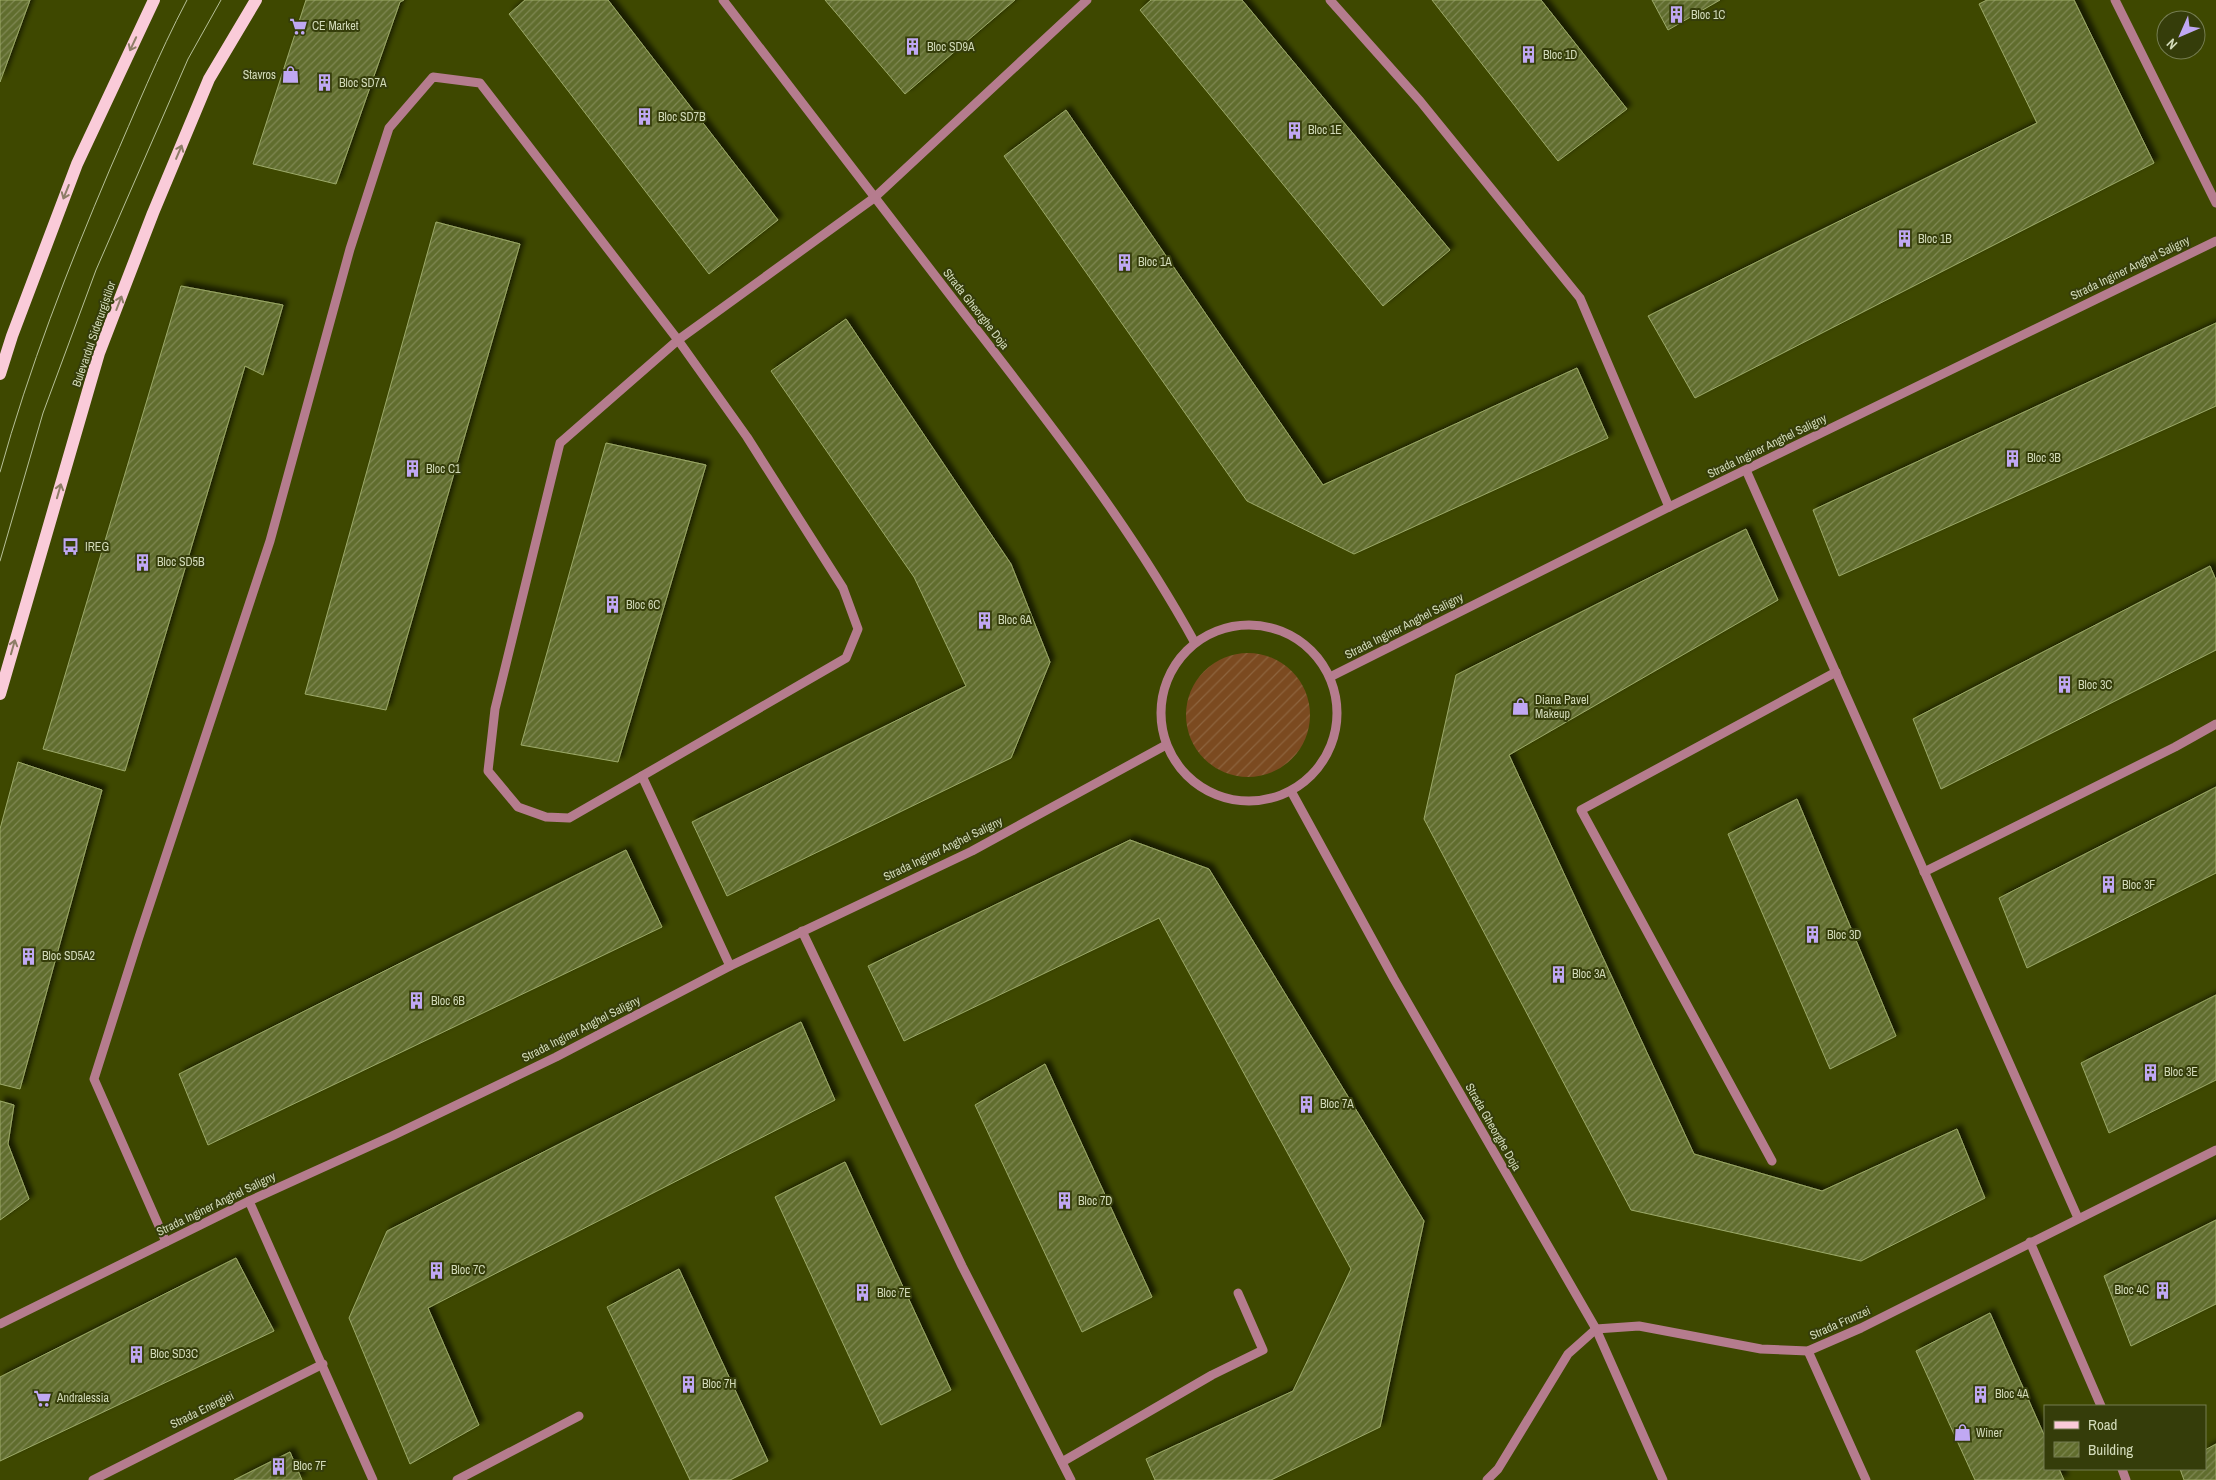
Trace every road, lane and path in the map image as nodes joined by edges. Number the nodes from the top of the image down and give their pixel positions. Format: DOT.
graph roads {
  1 [pos="154,0"];
  2 [pos="256,0"];
  3 [pos="724,0"];
  4 [pos="1087,0"];
  5 [pos="1330,0"];
  6 [pos="2115,0"];
  7 [pos="874,198"];
  8 [pos="2216,204"];
  9 [pos="2216,241"];
  10 [pos="678,340"];
  11 [pos="0,374"];
  12 [pos="1746,470"];
  13 [pos="1669,507"];
  14 [pos="1195,643"];
  15 [pos="1836,672"];
  16 [pos="1330,677"];
  17 [pos="0,694"];
  18 [pos="2216,724"];
  19 [pos="1166,745"];
  20 [pos="642,776"];
  21 [pos="1291,791"];
  22 [pos="1924,872"];
  23 [pos="802,931"];
  24 [pos="730,966"];
  25 [pos="2216,1150"];
  26 [pos="1772,1161"];
  27 [pos="249,1201"];
  28 [pos="2078,1218"];
  29 [pos="166,1242"];
  30 [pos="2030,1242"];
  31 [pos="1238,1293"];
  32 [pos="0,1324"];
  33 [pos="1596,1329"];
  34 [pos="1808,1351"];
  35 [pos="323,1364"];
  36 [pos="2101,1405"];
  37 [pos="579,1416"];
  38 [pos="1062,1462"];
  39 [pos="93,1480"];
  40 [pos="372,1480"];
  41 [pos="457,1480"];
  42 [pos="1071,1480"];
  43 [pos="1487,1480"];
  44 [pos="1663,1480"];
  45 [pos="1866,1480"];
  1 -- 11 [label="main road, one-way"];
  17 -- 2 [label="main road, Bulevardul Siderurgiștilor, one-way"];
  3 -- 7 [label="street, Strada Gheorghe Doja"];
  4 -- 7 [label="street"];
  5 -- 13 [label="street"];
  6 -- 8 [label="street"];
  7 -- 10 [label="street"];
  7 -- 14 [label="street, Strada Gheorghe Doja"];
  9 -- 12 [label="street, Strada Inginer Anghel Saligny"];
  10 -- 20 [label="street"];
  10 -- 20 [label="street"];
  10 -- 29 [label="street"];
  12 -- 13 [label="street, Strada Inginer Anghel Saligny"];
  12 -- 15 [label="street"];
  13 -- 16 [label="street, Strada Inginer Anghel Saligny"];
  14 -- 16 [label="street"];
  14 -- 19 [label="street"];
  15 -- 22 [label="street"];
  15 -- 26 [label="street"];
  16 -- 21 [label="street"];
  18 -- 22 [label="street"];
  19 -- 21 [label="street"];
  19 -- 23 [label="street, Strada Inginer Anghel Saligny"];
  20 -- 24 [label="street"];
  21 -- 33 [label="street, Strada Gheorghe Doja"];
  22 -- 28 [label="street"];
  23 -- 24 [label="street, Strada Inginer Anghel Saligny"];
  23 -- 38 [label="street"];
  24 -- 27 [label="street, Strada Inginer Anghel Saligny"];
  25 -- 28 [label="street, Strada Frunzei"];
  27 -- 29 [label="street, Strada Inginer Anghel Saligny"];
  27 -- 35 [label="street"];
  28 -- 30 [label="street, Strada Frunzei"];
  29 -- 32 [label="street, Strada Inginer Anghel Saligny"];
  30 -- 34 [label="street, Strada Frunzei"];
  30 -- 36 [label="street"];
  31 -- 38 [label="street"];
  33 -- 34 [label="street, Strada Frunzei"];
  33 -- 43 [label="street"];
  33 -- 44 [label="street, Strada Gheorghe Doja"];
  34 -- 45 [label="street"];
  35 -- 39 [label="street, Strada Energiei"];
  35 -- 40 [label="street"];
  37 -- 41 [label="street"];
  38 -- 42 [label="street"];
}
